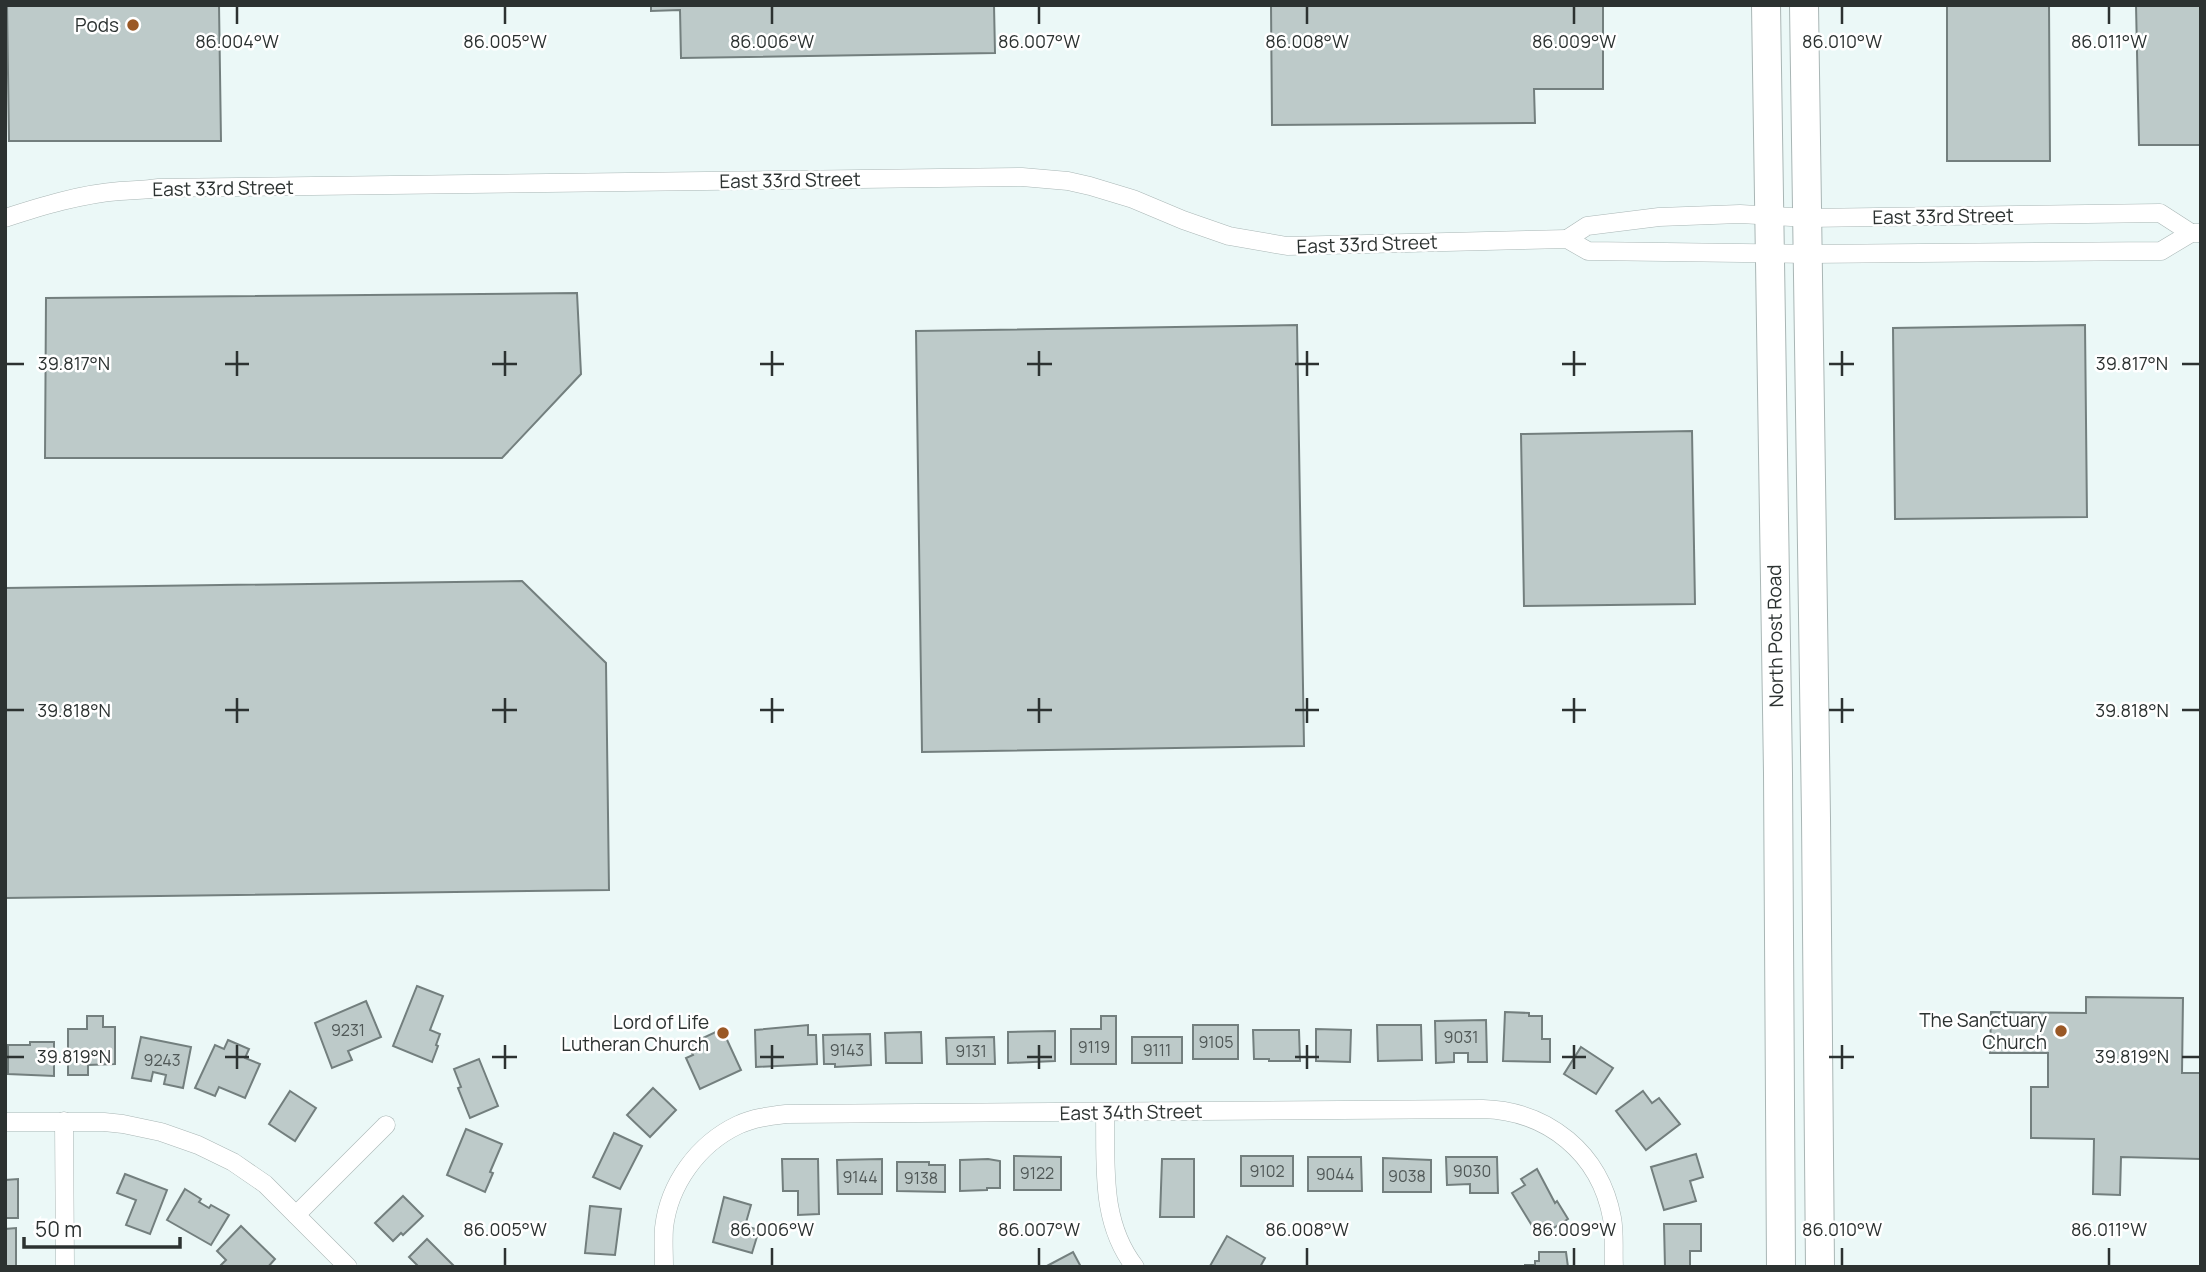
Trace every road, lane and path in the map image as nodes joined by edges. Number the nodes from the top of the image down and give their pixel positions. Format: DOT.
graph roads {
  1 [pos="1766,5"];
  2 [pos="1804,5"];
  3 [pos="1769,216"];
  4 [pos="5,218"];
  5 [pos="1808,218"];
  6 [pos="2196,233"];
  7 [pos="1567,239"];
  8 [pos="1769,253"];
  9 [pos="1808,254"];
  10 [pos="1105,1113"];
  11 [pos="64,1121"];
  12 [pos="5,1122"];
  13 [pos="386,1125"];
  14 [pos="296,1215"];
  15 [pos="65,1267"];
  16 [pos="348,1267"];
  17 [pos="664,1267"];
  18 [pos="1135,1267"];
  19 [pos="1614,1267"];
  20 [pos="1781,1267"];
  21 [pos="1820,1267"];
  1 -- 3 [label="main road, North Post Road"];
  2 -- 5 [label="main road, North Post Road"];
  3 -- 5 [label="street, East 33rd Street"];
  3 -- 7 [label="street, East 33rd Street"];
  3 -- 8 [label="main road, North Post Road"];
  4 -- 7 [label="street, East 33rd Street"];
  5 -- 6 [label="street, East 33rd Street"];
  5 -- 9 [label="main road, North Post Road"];
  6 -- 9 [label="street, East 33rd Street"];
  7 -- 8 [label="street, East 33rd Street"];
  8 -- 9 [label="street, East 33rd Street"];
  8 -- 20 [label="main road, North Post Road"];
  9 -- 21 [label="main road, North Post Road"];
  10 -- 17 [label="street, East 34th Street"];
  10 -- 18 [label="street"];
  10 -- 19 [label="street, East 34th Street"];
  11 -- 12 [label="street"];
  11 -- 14 [label="street"];
  11 -- 15 [label="street"];
  13 -- 14 [label="street"];
  14 -- 16 [label="street"];
}
